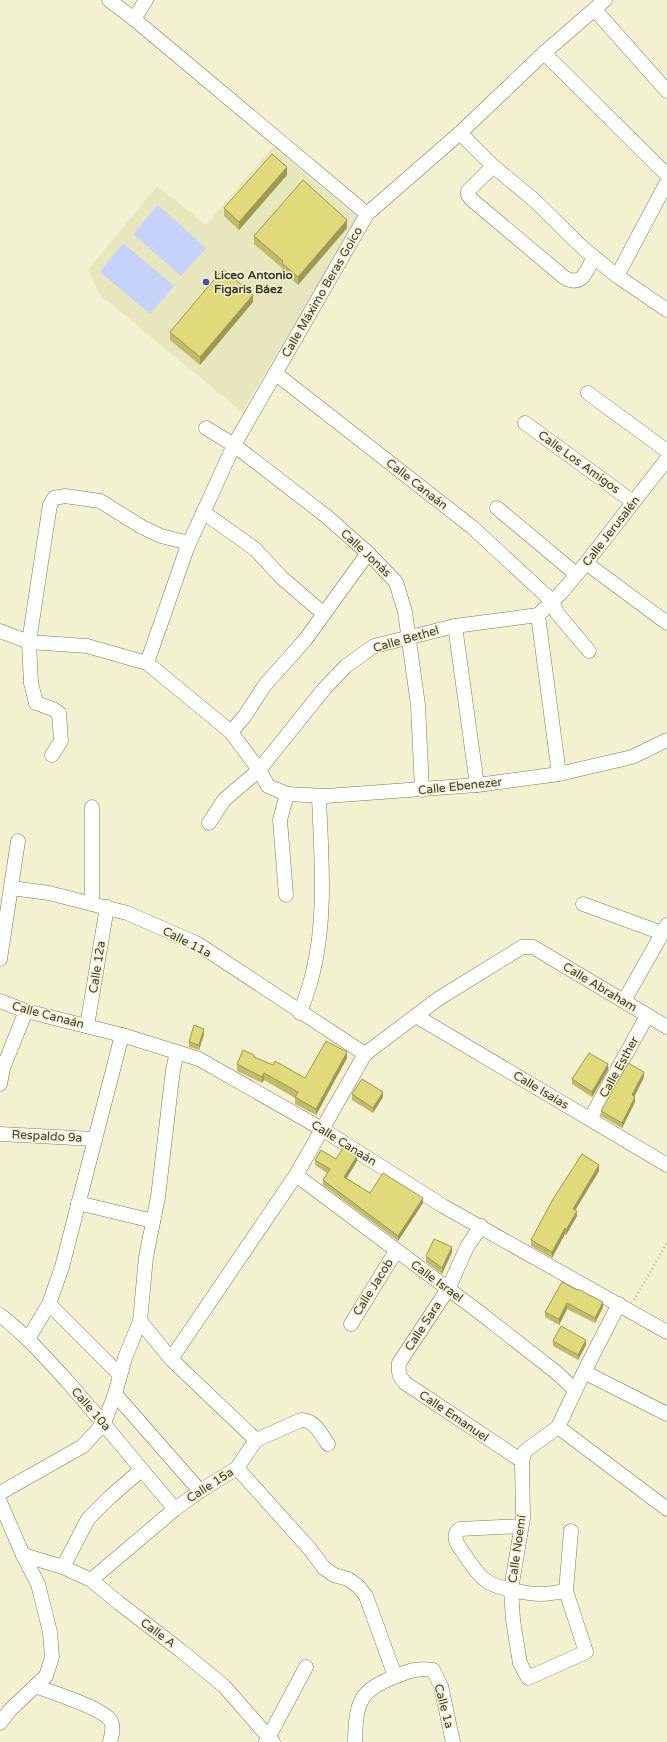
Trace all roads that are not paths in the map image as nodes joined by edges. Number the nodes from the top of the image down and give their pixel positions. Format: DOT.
graph roads {
  1 [pos="110,0"];
  2 [pos="146,0"];
  3 [pos="605,0"];
  4 [pos="595,10"];
  5 [pos="134,19"];
  6 [pos="544,53"];
  7 [pos="667,91"];
  8 [pos="460,133"];
  9 [pos="493,166"];
  10 [pos="667,175"];
  11 [pos="667,182"];
  12 [pos="366,214"];
  13 [pos="594,257"];
  14 [pos="617,276"];
  15 [pos="667,310"];
  16 [pos="275,373"];
  17 [pos="588,393"];
  18 [pos="525,423"];
  19 [pos="206,428"];
  20 [pos="234,445"];
  21 [pos="667,451"];
  22 [pos="667,459"];
  23 [pos="633,502"];
  24 [pos="497,508"];
  25 [pos="203,512"];
  26 [pos="189,543"];
  27 [pos="368,552"];
  28 [pos="586,563"];
  29 [pos="576,574"];
  30 [pos="552,601"];
  31 [pos="324,614"];
  32 [pos="538,615"];
  33 [pos="667,623"];
  34 [pos="455,626"];
  35 [pos="0,631"];
  36 [pos="409,636"];
  37 [pos="29,642"];
  38 [pos="589,651"];
  39 [pos="147,663"];
  40 [pos="231,732"];
  41 [pos="667,740"];
  42 [pos="52,755"];
  43 [pos="259,770"];
  44 [pos="559,774"];
  45 [pos="476,786"];
  46 [pos="422,790"];
  47 [pos="287,794"];
  48 [pos="319,796"];
  49 [pos="92,807"];
  50 [pos="209,823"];
  51 [pos="18,841"];
  52 [pos="11,888"];
  53 [pos="286,895"];
  54 [pos="92,904"];
  55 [pos="583,904"];
  56 [pos="107,908"];
  57 [pos="665,929"];
  58 [pos="0,959"];
  59 [pos="0,1001"];
  60 [pos="624,1001"];
  61 [pos="26,1011"];
  62 [pos="300,1013"];
  63 [pos="416,1016"];
  64 [pos="647,1016"];
  65 [pos="87,1026"];
  66 [pos="667,1027"];
  67 [pos="122,1035"];
  68 [pos="177,1052"];
  69 [pos="365,1054"];
  70 [pos="2,1068"];
  71 [pos="0,1084"];
  72 [pos="590,1119"];
  73 [pos="322,1129"];
  74 [pos="0,1134"];
  75 [pos="94,1139"];
  76 [pos="667,1165"];
  77 [pos="296,1175"];
  78 [pos="78,1204"];
  79 [pos="153,1221"];
  80 [pos="481,1226"];
  81 [pos="396,1251"];
  82 [pos="448,1289"];
  83 [pos="49,1304"];
  84 [pos="623,1307"];
  85 [pos="0,1316"];
  86 [pos="140,1321"];
  87 [pos="351,1324"];
  88 [pos="667,1332"];
  89 [pos="28,1339"];
  90 [pos="171,1359"];
  91 [pos="400,1363"];
  92 [pos="584,1372"];
  93 [pos="120,1375"];
  94 [pos="575,1390"];
  95 [pos="114,1394"];
  96 [pos="667,1414"];
  97 [pos="104,1422"];
  98 [pos="558,1427"];
  99 [pos="256,1440"];
  100 [pos="328,1444"];
  101 [pos="522,1461"];
  102 [pos="237,1468"];
  103 [pos="141,1470"];
  104 [pos="200,1491"];
  105 [pos="0,1494"];
  106 [pos="0,1502"];
  107 [pos="175,1508"];
  108 [pos="667,1508"];
  109 [pos="5,1526"];
  110 [pos="521,1526"];
  111 [pos="571,1531"];
  112 [pos="23,1555"];
  113 [pos="63,1567"];
  114 [pos="91,1580"];
  115 [pos="511,1589"];
  116 [pos="566,1591"];
  117 [pos="306,1667"];
  118 [pos="395,1676"];
  119 [pos="35,1686"];
  120 [pos="0,1722"];
  121 [pos="269,1740"];
  122 [pos="110,1742"];
  123 [pos="355,1742"];
  124 [pos="453,1742"];
  1 -- 5 [label="street"];
  2 -- 5 [label="street"];
  3 -- 4 [label="street, Calle Máximo Beras Goico"];
  4 -- 6 [label="street, Calle Máximo Beras Goico"];
  4 -- 7 [label="street"];
  5 -- 12 [label="street"];
  6 -- 8 [label="street, Calle Máximo Beras Goico"];
  6 -- 10 [label="street"];
  8 -- 9 [label="street"];
  8 -- 12 [label="street, Calle Máximo Beras Goico"];
  9 -- 13 [label="street"];
  9 -- 13 [label="street"];
  11 -- 14 [label="street"];
  12 -- 16 [label="street, Calle Máximo Beras Goico"];
  13 -- 14 [label="street"];
  14 -- 15 [label="street"];
  16 -- 20 [label="street, Calle Máximo Beras Goico"];
  16 -- 30 [label="street, Calle Canaán"];
  17 -- 21 [label="street"];
  18 -- 23 [label="street, Calle Los Amigos"];
  19 -- 20 [label="street, Calle Jonás"];
  20 -- 25 [label="street, Calle Máximo Beras Goico"];
  20 -- 27 [label="street, Calle Jonás"];
  22 -- 23 [label="street, Calle Jerusalén"];
  23 -- 28 [label="street, Calle Jerusalén"];
  24 -- 29 [label="street"];
  25 -- 26 [label="street, Calle Máximo Beras Goico"];
  25 -- 31 [label="street"];
  26 -- 37 [label="street"];
  26 -- 39 [label="street, Calle Máximo Beras Goico"];
  27 -- 31 [label="street"];
  27 -- 36 [label="street, Calle Jonás"];
  28 -- 29 [label="street, Calle Jerusalén"];
  28 -- 33 [label="street"];
  29 -- 30 [label="street, Calle Jerusalén"];
  30 -- 32 [label="street"];
  30 -- 38 [label="street, Calle Canaán"];
  31 -- 40 [label="street"];
  32 -- 34 [label="street, Calle Bethel"];
  32 -- 44 [label="street"];
  34 -- 36 [label="street, Calle Bethel"];
  34 -- 45 [label="street"];
  35 -- 37 [label="street"];
  36 -- 43 [label="street, Calle Bethel"];
  36 -- 46 [label="street, Calle Jonás"];
  37 -- 39 [label="street"];
  37 -- 42 [label="street"];
  39 -- 40 [label="street, Calle Ebenezer"];
  40 -- 43 [label="street, Calle Ebenezer"];
  41 -- 44 [label="street, Calle Ebenezer"];
  43 -- 47 [label="street, Calle Ebenezer"];
  43 -- 50 [label="street, Calle Bethel"];
  44 -- 45 [label="street, Calle Ebenezer"];
  45 -- 46 [label="street, Calle Ebenezer"];
  46 -- 48 [label="street, Calle Ebenezer"];
  47 -- 48 [label="street, Calle Ebenezer"];
  47 -- 53 [label="street"];
  48 -- 62 [label="street"];
  49 -- 54 [label="street"];
  51 -- 52 [label="street"];
  52 -- 54 [label="street, Calle 11a"];
  52 -- 58 [label="street"];
  54 -- 56 [label="street, Calle 11a"];
  55 -- 57 [label="street"];
  56 -- 62 [label="street, Calle 11a"];
  56 -- 65 [label="street, Calle 12a"];
  57 -- 60 [label="street"];
  59 -- 61 [label="street, Calle Canaán"];
  60 -- 63 [label="street, Calle Abraham"];
  60 -- 64 [label="street, Calle Abraham"];
  61 -- 65 [label="street, Calle Canaán"];
  61 -- 70 [label="street"];
  62 -- 69 [label="street, Calle 11a"];
  63 -- 69 [label="street"];
  63 -- 72 [label="street, Calle Isaías"];
  64 -- 66 [label="street, Calle Abraham"];
  64 -- 72 [label="street, Calle Esther"];
  65 -- 67 [label="street, Calle Canaán"];
  67 -- 68 [label="street, Calle Canaán"];
  67 -- 75 [label="street"];
  68 -- 73 [label="street, Calle Canaán"];
  68 -- 79 [label="street"];
  69 -- 73 [label="street"];
  70 -- 71 [label="street"];
  72 -- 76 [label="street, Calle Isaías"];
  73 -- 77 [label="street"];
  73 -- 80 [label="street, Calle Canaán"];
  74 -- 75 [label="street, Respaldo 9a"];
  75 -- 78 [label="street"];
  77 -- 81 [label="street, Calle Israel"];
  77 -- 90 [label="street"];
  78 -- 79 [label="street"];
  78 -- 83 [label="street"];
  79 -- 86 [label="street"];
  80 -- 82 [label="street, Calle Sara"];
  80 -- 84 [label="street, Calle Canaán"];
  81 -- 82 [label="street, Calle Israel"];
  81 -- 87 [label="street, Calle Jacob"];
  82 -- 91 [label="street, Calle Sara"];
  82 -- 94 [label="street, Calle Israel"];
  83 -- 89 [label="street"];
  83 -- 93 [label="street"];
  84 -- 88 [label="street, Calle Canaán"];
  84 -- 92 [label="street"];
  85 -- 89 [label="street, Calle 10a"];
  86 -- 90 [label="street"];
  86 -- 93 [label="street"];
  89 -- 97 [label="street, Calle 10a"];
  90 -- 99 [label="street"];
  91 -- 101 [label="street, Calle Emanuel"];
  92 -- 94 [label="street"];
  92 -- 96 [label="street"];
  93 -- 95 [label="street"];
  94 -- 98 [label="street"];
  95 -- 97 [label="street"];
  95 -- 104 [label="street"];
  97 -- 103 [label="street, Calle 10a"];
  97 -- 105 [label="street"];
  98 -- 101 [label="street"];
  98 -- 108 [label="street"];
  99 -- 100 [label="street"];
  99 -- 102 [label="street, Calle 15a"];
  101 -- 110 [label="street, Calle Noemí"];
  102 -- 104 [label="street, Calle 15a"];
  102 -- 118 [label="street"];
  103 -- 107 [label="street, Calle 10a"];
  103 -- 113 [label="street"];
  104 -- 107 [label="street, Calle 15a"];
  106 -- 109 [label="street"];
  107 -- 114 [label="street, Calle 15a"];
  109 -- 112 [label="street"];
  110 -- 115 [label="street, Calle Noemí"];
  110 -- 115 [label="street"];
  111 -- 116 [label="street"];
  112 -- 113 [label="street, Calle A"];
  112 -- 119 [label="street"];
  113 -- 114 [label="street, Calle A"];
  114 -- 121 [label="street, Calle A"];
  115 -- 116 [label="street"];
  115 -- 116 [label="street, Calle Noemí"];
  117 -- 121 [label="street"];
  118 -- 123 [label="street"];
  118 -- 124 [label="street, Calle 1a"];
  119 -- 120 [label="street"];
  119 -- 122 [label="street"];
}
